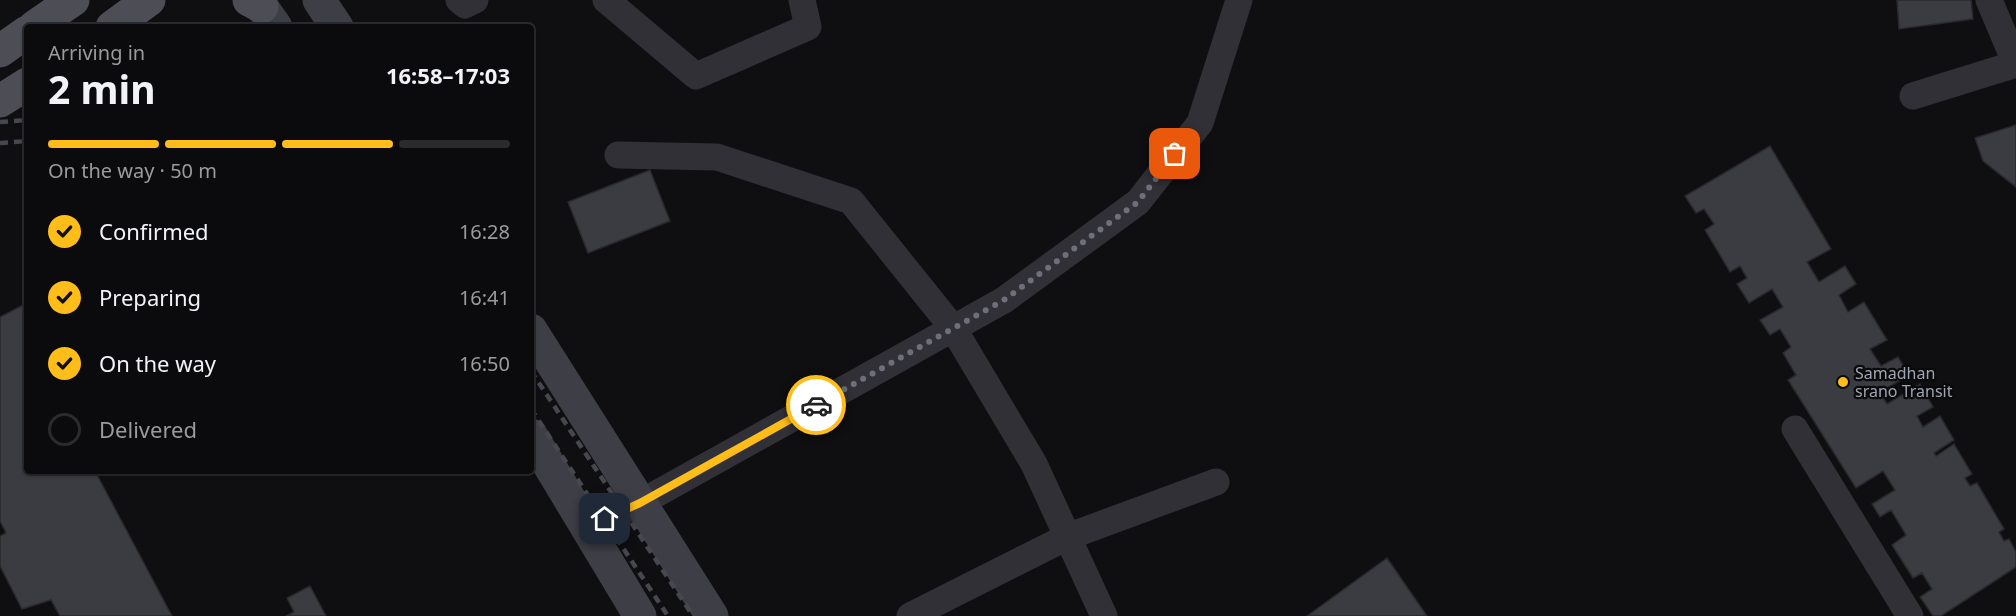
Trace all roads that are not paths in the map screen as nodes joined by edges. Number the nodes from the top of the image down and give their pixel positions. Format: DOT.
graph roads {
  1 [pos="148,0"];
  2 [pos="319,0"];
  3 [pos="459,0"];
  4 [pos="475,0"];
  5 [pos="606,0"];
  6 [pos="802,0"];
  7 [pos="1239,0"];
  8 [pos="1989,0"];
  9 [pos="69,1"];
  10 [pos="38,24"];
  11 [pos="116,24"];
  12 [pos="335,24"];
  13 [pos="24,34"];
  14 [pos="0,51"];
  15 [pos="2016,64"];
  16 [pos="24,86"];
  17 [pos="1913,96"];
  18 [pos="0,101"];
  19 [pos="618,155"];
  20 [pos="953,328"];
  21 [pos="534,335"];
  22 [pos="1795,429"];
  23 [pos="534,440"];
  24 [pos="1216,482"];
  25 [pos="640,503"];
  26 [pos="587,528"];
  27 [pos="1067,537"];
  28 [pos="640,616"];
  29 [pos="712,616"];
  30 [pos="910,616"];
  31 [pos="1104,616"];
  32 [pos="1910,616"];
  1 -- 11 [label="main road"];
  2 -- 12 [label="main road"];
  3 -- 4 [label="street"];
  5 -- 6 [label="street"];
  7 -- 20 [label="street"];
  8 -- 15 [label="street"];
  9 -- 10 [label="main road"];
  13 -- 14 [label="main road"];
  15 -- 17 [label="street"];
  16 -- 18 [label="main road"];
  19 -- 20 [label="street"];
  20 -- 25 [label="street"];
  20 -- 27 [label="street"];
  21 -- 25 [label="main road"];
  22 -- 32 [label="street"];
  23 -- 26 [label="main road"];
  24 -- 27 [label="street"];
  25 -- 26 [label="street"];
  25 -- 29 [label="main road"];
  26 -- 28 [label="main road"];
  27 -- 30 [label="street"];
  27 -- 31 [label="street"];
}
